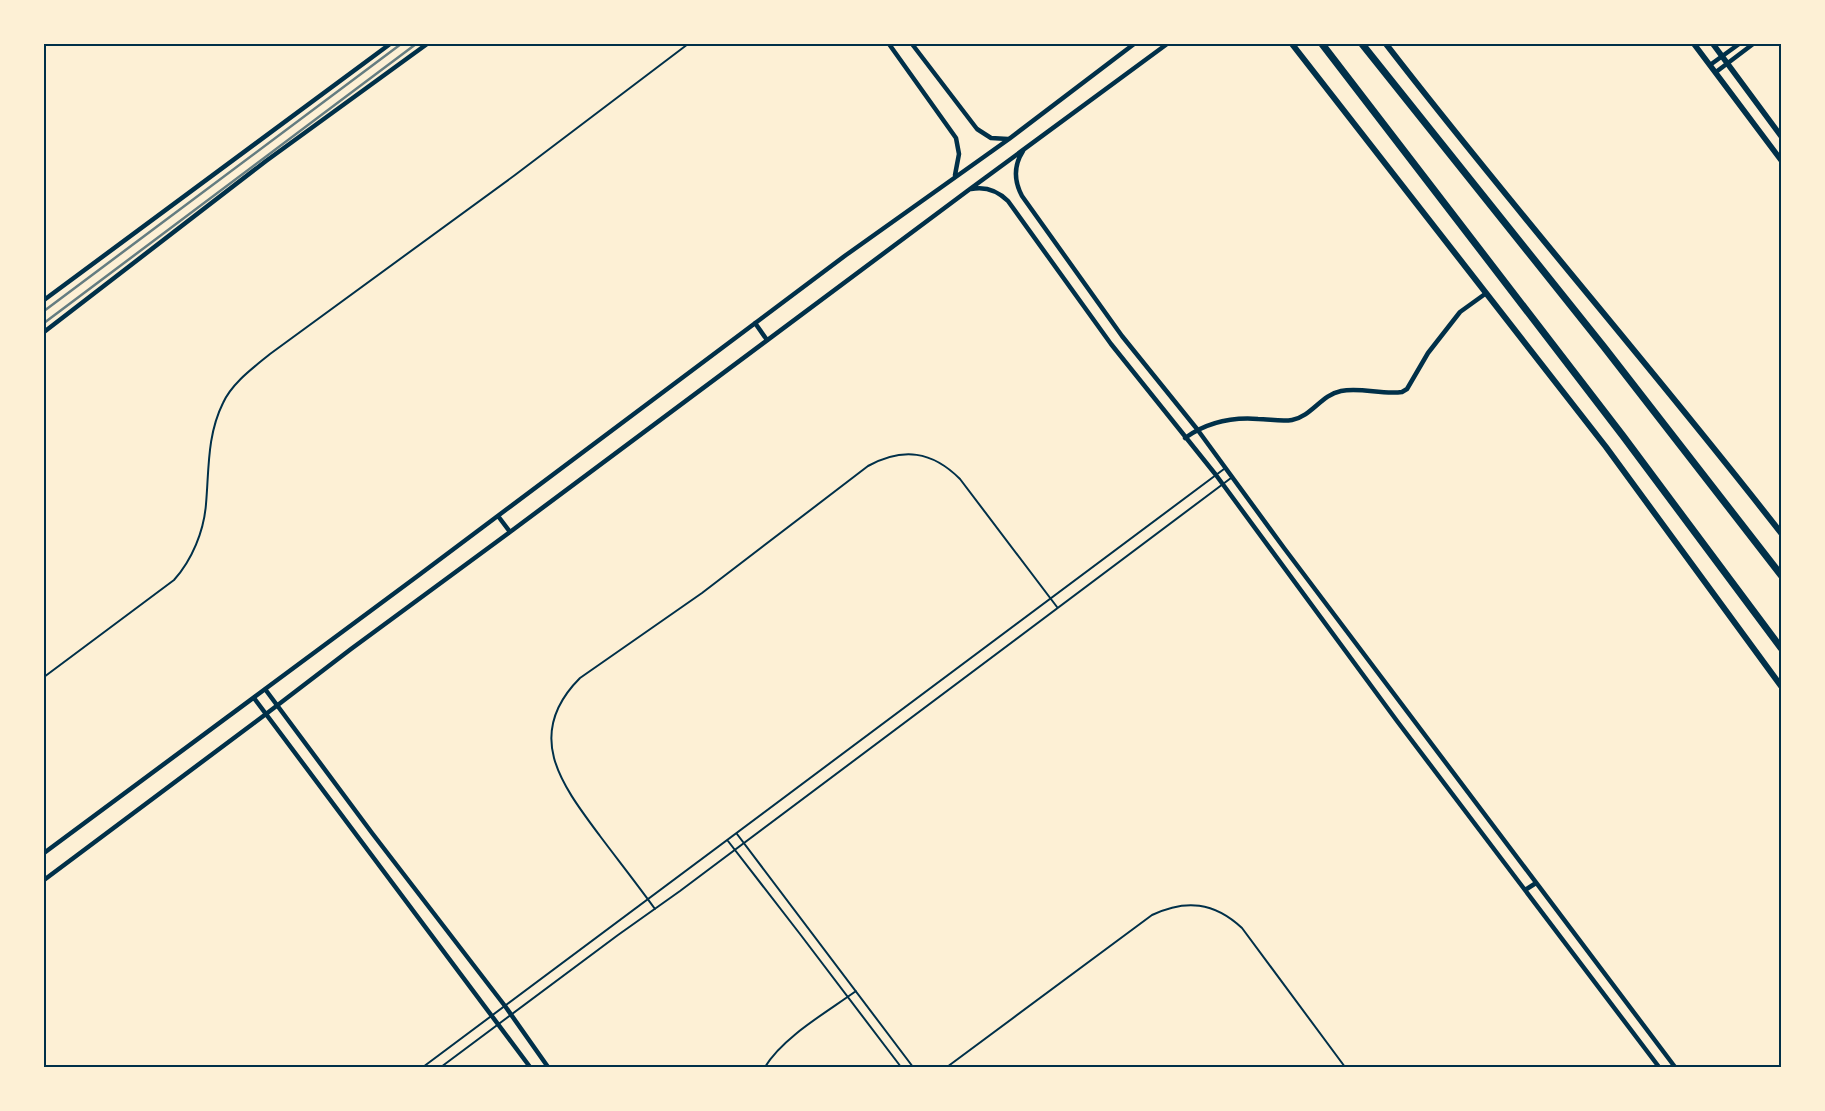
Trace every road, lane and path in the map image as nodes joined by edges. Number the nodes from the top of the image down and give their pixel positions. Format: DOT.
graph roads {
  1 [pos="390,44"];
  2 [pos="427,44"];
  3 [pos="688,44"];
  4 [pos="889,44"];
  5 [pos="912,44"];
  6 [pos="1134,44"];
  7 [pos="1167,44"];
  8 [pos="1322,44"];
  9 [pos="1362,44"];
  10 [pos="1386,44"];
  11 [pos="1694,44"];
  12 [pos="1713,44"];
  13 [pos="1739,44"];
  14 [pos="1753,44"];
  15 [pos="1294,46"];
  16 [pos="1722,56"];
  17 [pos="1728,63"];
  18 [pos="1710,65"];
  19 [pos="1716,72"];
  20 [pos="1781,136"];
  21 [pos="1009,139"];
  22 [pos="1024,150"];
  23 [pos="1781,160"];
  24 [pos="955,176"];
  25 [pos="970,189"];
  26 [pos="1485,294"];
  27 [pos="44,300"];
  28 [pos="755,323"];
  29 [pos="44,332"];
  30 [pos="767,340"];
  31 [pos="1197,429"];
  32 [pos="1185,438"];
  33 [pos="1226,467"];
  34 [pos="1216,475"];
  35 [pos="1233,477"];
  36 [pos="1222,485"];
  37 [pos="498,516"];
  38 [pos="510,532"];
  39 [pos="1781,533"];
  40 [pos="1781,575"];
  41 [pos="1051,599"];
  42 [pos="1057,608"];
  43 [pos="1781,648"];
  44 [pos="44,677"];
  45 [pos="1781,686"];
  46 [pos="265,689"];
  47 [pos="254,698"];
  48 [pos="278,705"];
  49 [pos="266,714"];
  50 [pos="737,834"];
  51 [pos="728,841"];
  52 [pos="744,843"];
  53 [pos="734,850"];
  54 [pos="44,853"];
  55 [pos="44,880"];
  56 [pos="1536,883"];
  57 [pos="1525,890"];
  58 [pos="649,900"];
  59 [pos="655,909"];
  60 [pos="856,991"];
  61 [pos="848,997"];
  62 [pos="505,1006"];
  63 [pos="511,1015"];
  64 [pos="492,1016"];
  65 [pos="498,1024"];
  66 [pos="423,1067"];
  67 [pos="441,1067"];
  68 [pos="530,1067"];
  69 [pos="548,1067"];
  70 [pos="765,1067"];
  71 [pos="901,1067"];
  72 [pos="913,1067"];
  73 [pos="947,1067"];
  74 [pos="1345,1067"];
  75 [pos="1659,1067"];
  76 [pos="1675,1067"];
  1 -- 27 [label="street"];
  2 -- 29 [label="street"];
  3 -- 44 [label="lane"];
  4 -- 24 [label="street"];
  5 -- 21 [label="street"];
  6 -- 21 [label="street"];
  7 -- 22 [label="street"];
  8 -- 43 [label="highway"];
  9 -- 40 [label="highway"];
  10 -- 39 [label="main road"];
  11 -- 18 [label="street"];
  12 -- 16 [label="street"];
  13 -- 16 [label="street"];
  14 -- 17 [label="street"];
  15 -- 26 [label="main road"];
  16 -- 17 [label="street"];
  16 -- 18 [label="street"];
  17 -- 19 [label="street"];
  17 -- 20 [label="street"];
  18 -- 19 [label="street"];
  19 -- 23 [label="street"];
  21 -- 24 [label="street"];
  22 -- 25 [label="street"];
  22 -- 31 [label="street"];
  24 -- 28 [label="street"];
  25 -- 30 [label="street"];
  25 -- 32 [label="street"];
  26 -- 31 [label="street"];
  26 -- 45 [label="main road"];
  28 -- 30 [label="street"];
  28 -- 37 [label="street"];
  30 -- 38 [label="street"];
  31 -- 32 [label="street"];
  31 -- 33 [label="street"];
  32 -- 34 [label="street"];
  33 -- 34 [label="lane"];
  33 -- 35 [label="street"];
  34 -- 36 [label="street"];
  34 -- 41 [label="lane"];
  35 -- 36 [label="lane"];
  35 -- 56 [label="street"];
  36 -- 42 [label="lane"];
  36 -- 57 [label="street"];
  37 -- 38 [label="street"];
  37 -- 46 [label="street"];
  38 -- 48 [label="street"];
  41 -- 42 [label="lane"];
  41 -- 50 [label="lane"];
  41 -- 58 [label="lane"];
  42 -- 52 [label="lane"];
  46 -- 47 [label="street"];
  46 -- 48 [label="street"];
  47 -- 49 [label="street"];
  47 -- 54 [label="street"];
  48 -- 49 [label="street"];
  48 -- 62 [label="street"];
  49 -- 55 [label="street"];
  49 -- 64 [label="street"];
  50 -- 51 [label="lane"];
  50 -- 52 [label="lane"];
  51 -- 53 [label="lane"];
  51 -- 58 [label="lane"];
  52 -- 53 [label="lane"];
  52 -- 60 [label="lane"];
  53 -- 59 [label="lane"];
  53 -- 61 [label="lane"];
  56 -- 57 [label="street"];
  56 -- 76 [label="street"];
  57 -- 75 [label="street"];
  58 -- 59 [label="lane"];
  58 -- 62 [label="lane"];
  59 -- 63 [label="lane"];
  60 -- 61 [label="lane"];
  60 -- 72 [label="lane"];
  61 -- 70 [label="lane"];
  61 -- 71 [label="lane"];
  62 -- 63 [label="street"];
  62 -- 64 [label="lane"];
  63 -- 65 [label="lane"];
  63 -- 69 [label="street"];
  64 -- 65 [label="street"];
  64 -- 66 [label="lane"];
  65 -- 67 [label="lane"];
  65 -- 68 [label="street"];
  73 -- 74 [label="lane"];
}
